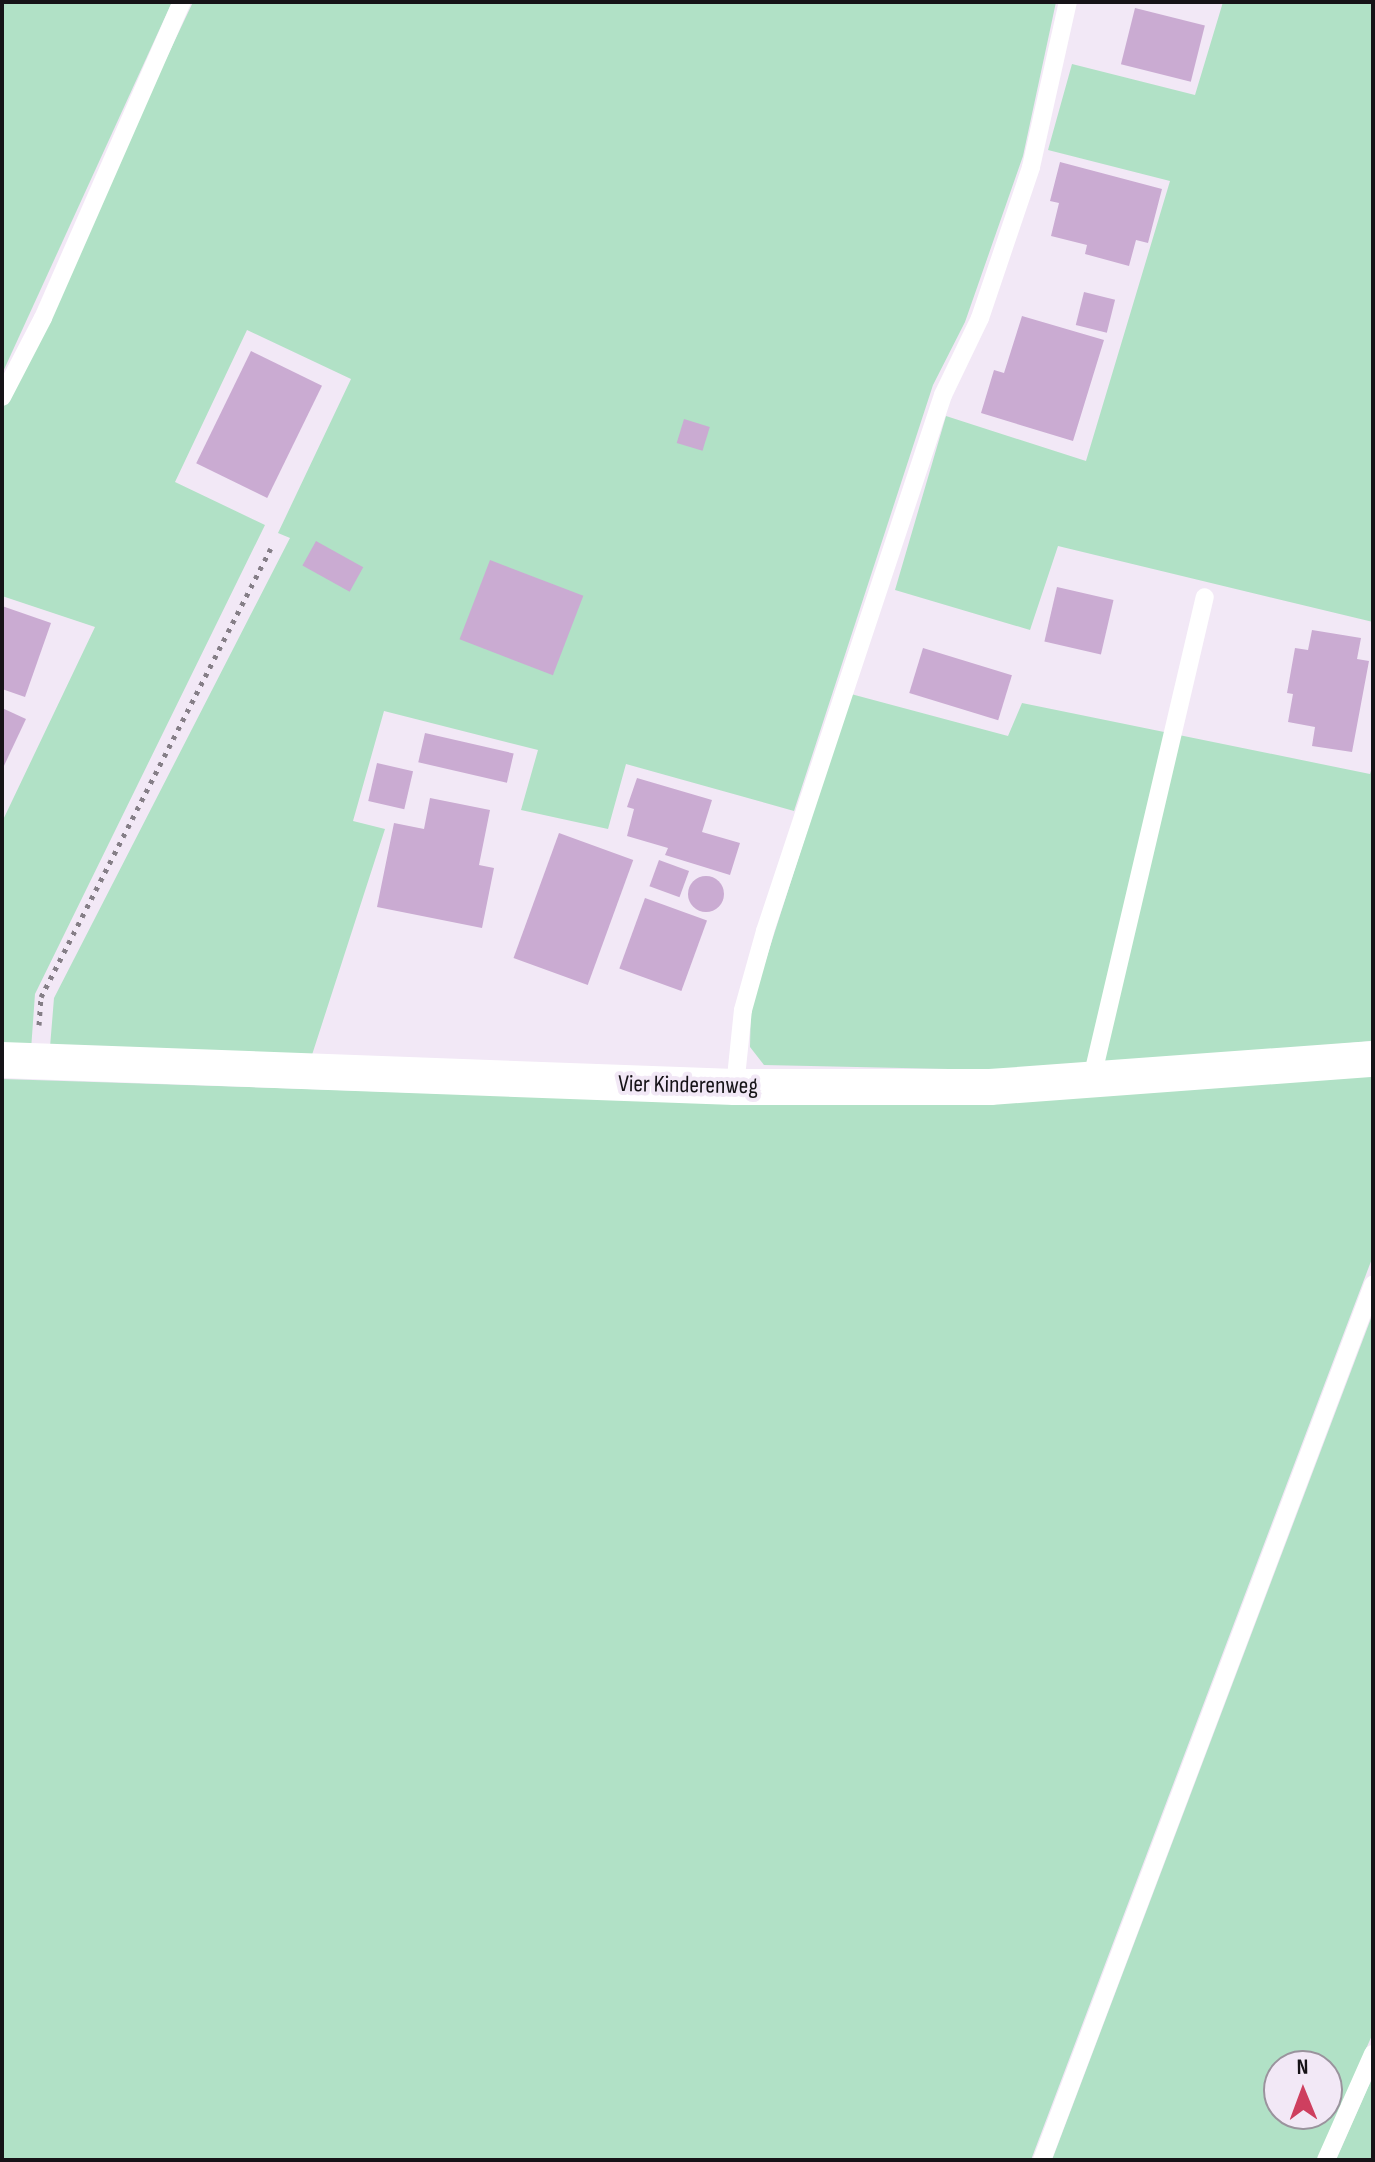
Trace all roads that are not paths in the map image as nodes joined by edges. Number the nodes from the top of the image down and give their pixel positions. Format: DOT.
graph roads {
  1 [pos="182,2"];
  2 [pos="1068,2"];
  3 [pos="2,397"];
  4 [pos="1205,597"];
  5 [pos="1373,1059"];
  6 [pos="19,1061"];
  7 [pos="1091,1082"];
  8 [pos="735,1087"];
  9 [pos="1373,1285"];
  10 [pos="1373,2054"];
  11 [pos="1042,2160"];
  12 [pos="1326,2160"];
  1 -- 3 [label="lane"];
  2 -- 8 [label="lane"];
  4 -- 7 [label="lane"];
  5 -- 7 [label="street, Vier Kinderenweg"];
  6 -- 8 [label="street, Vier Kinderenweg"];
  7 -- 8 [label="street, Vier Kinderenweg"];
  9 -- 11 [label="lane"];
  10 -- 12 [label="lane"];
}
